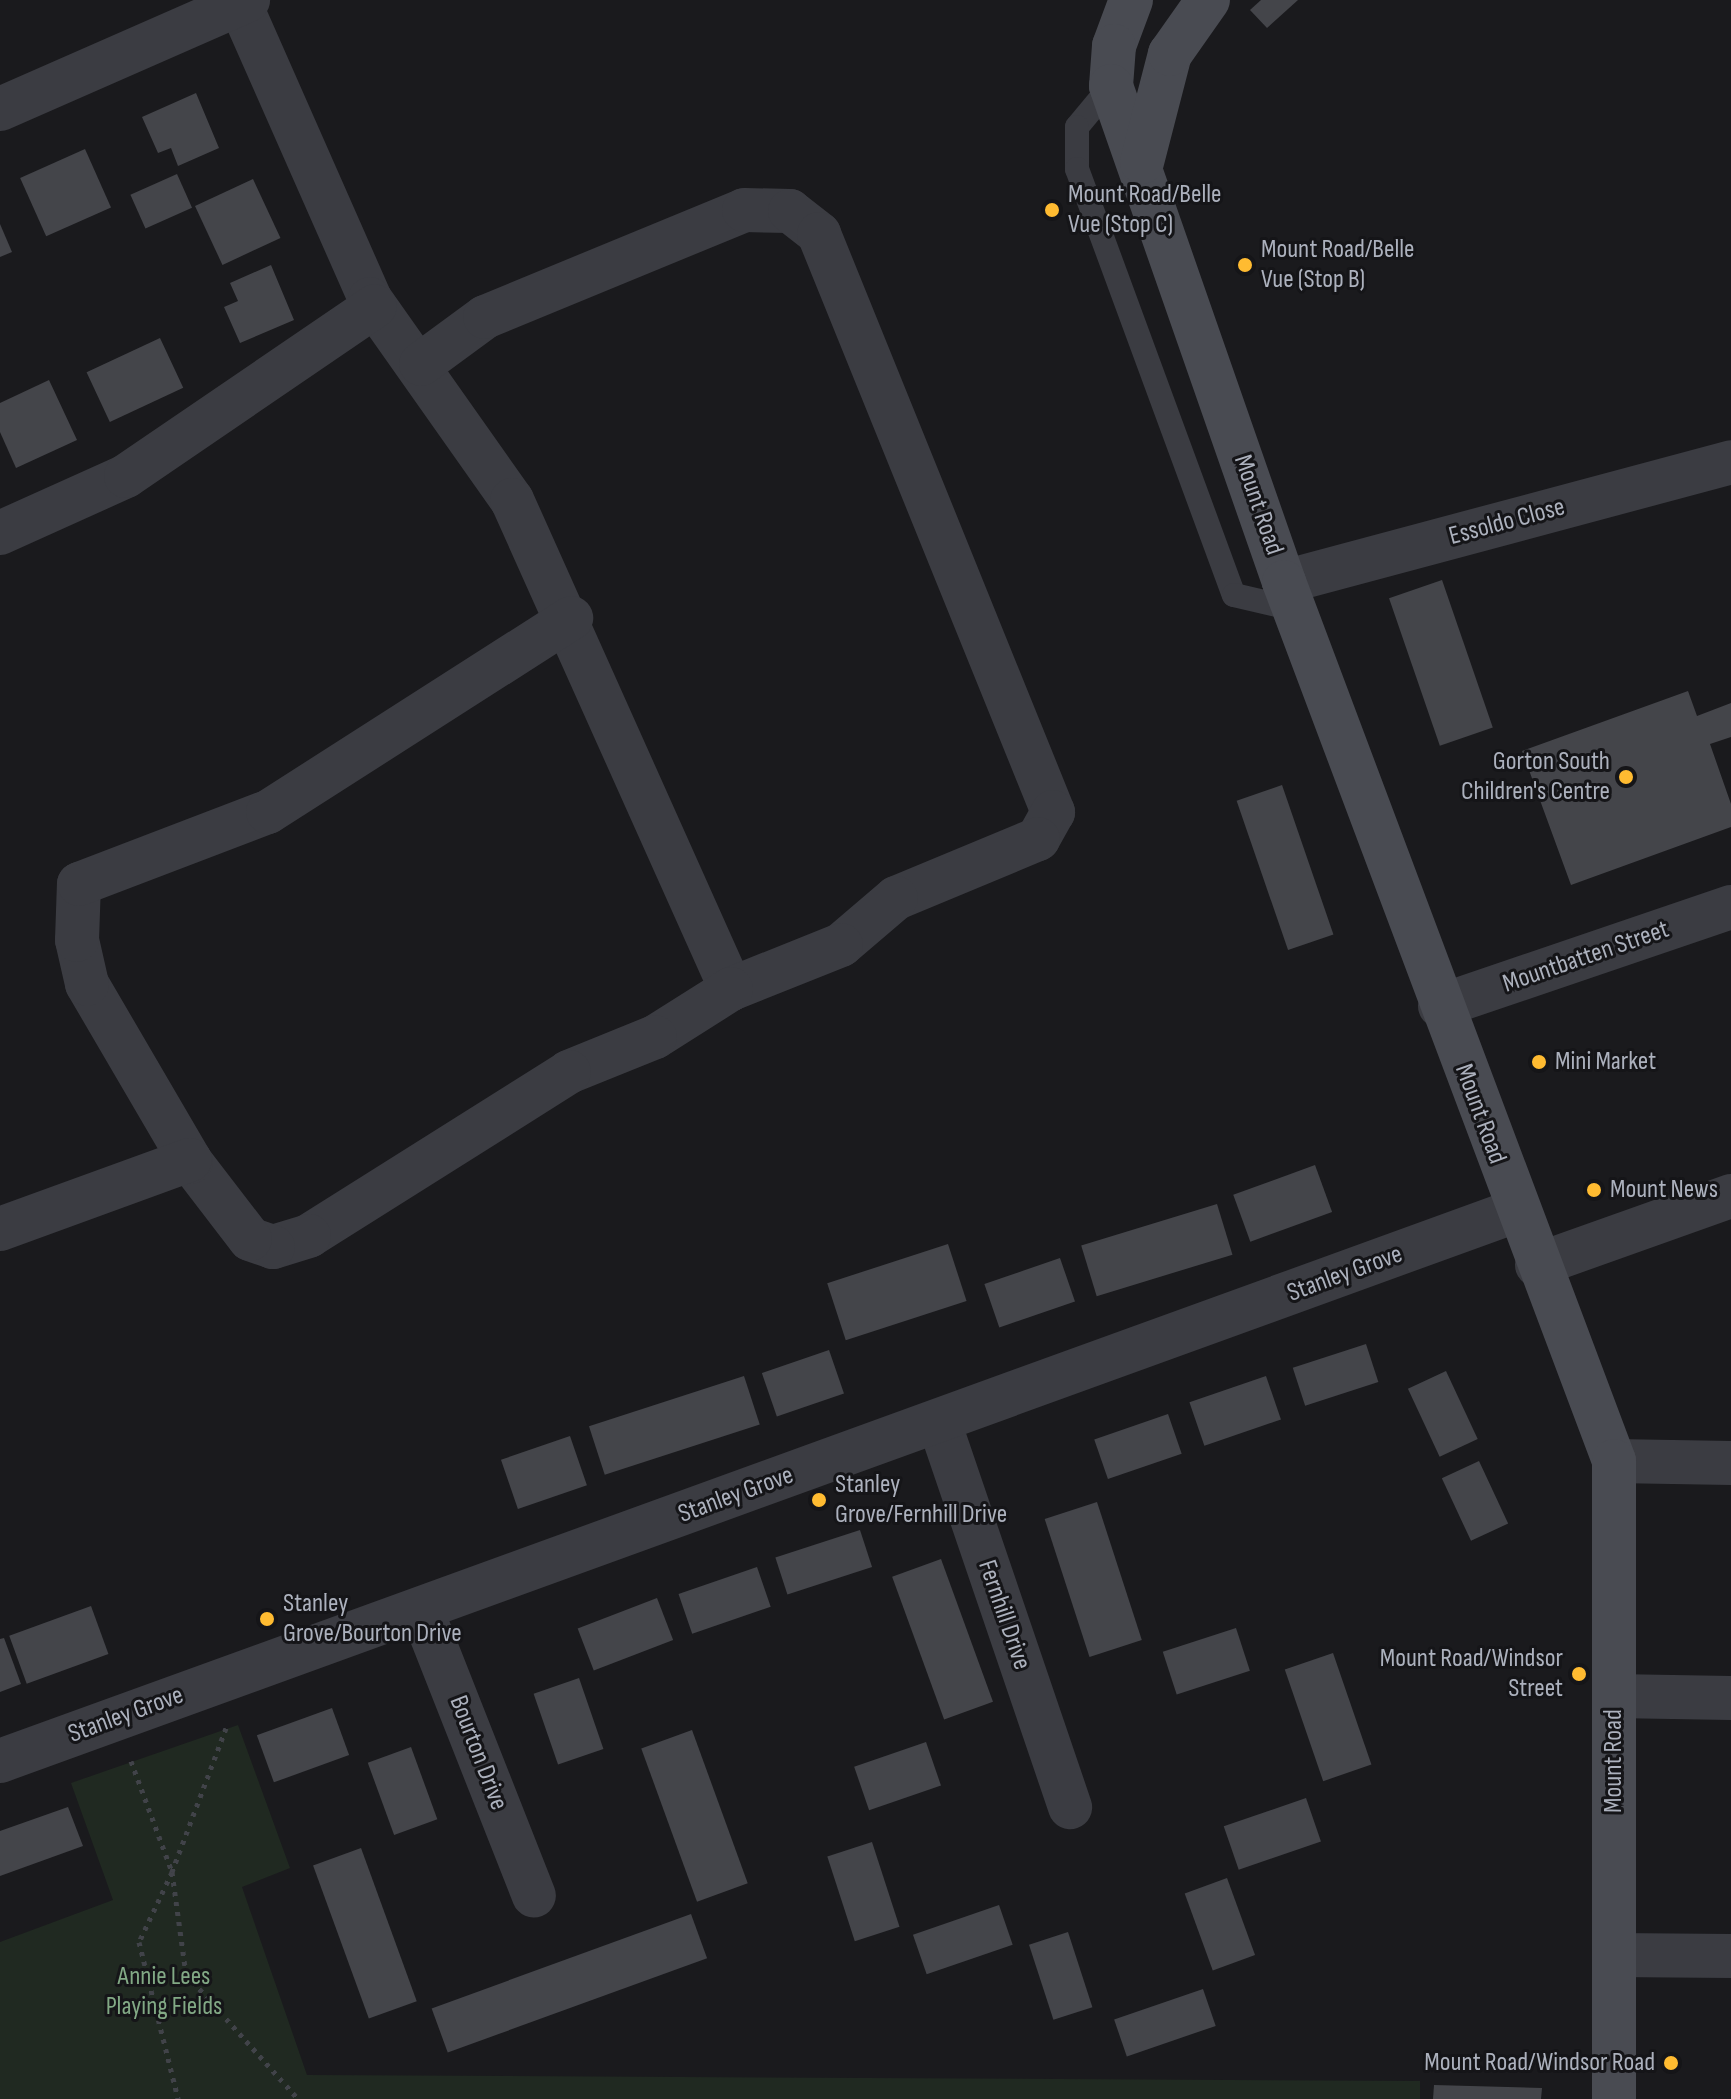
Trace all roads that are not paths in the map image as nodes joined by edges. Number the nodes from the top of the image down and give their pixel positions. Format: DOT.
graph roads {
  1 [pos="1131,0"];
  2 [pos="1208,0"];
  3 [pos="244,2"];
  4 [pos="1111,86"];
  5 [pos="0,109"];
  6 [pos="1142,162"];
  7 [pos="375,306"];
  8 [pos="421,364"];
  9 [pos="1731,462"];
  10 [pos="0,533"];
  11 [pos="1289,596"];
  12 [pos="571,618"];
  13 [pos="1731,907"];
  14 [pos="731,989"];
  15 [pos="1440,1006"];
  16 [pos="190,1160"];
  17 [pos="1731,1196"];
  18 [pos="1515,1211"];
  19 [pos="0,1229"];
  20 [pos="1537,1265"];
  21 [pos="939,1422"];
  22 [pos="1614,1461"];
  23 [pos="1731,1463"];
  24 [pos="421,1609"];
  25 [pos="1614,1696"];
  26 [pos="1731,1698"];
  27 [pos="0,1761"];
  28 [pos="1070,1807"];
  29 [pos="534,1896"];
  30 [pos="1614,1955"];
  31 [pos="1731,1956"];
  32 [pos="1614,2099"];
  1 -- 4 [label="main road, Mount Road"];
  2 -- 6 [label="main road"];
  3 -- 5 [label="street"];
  3 -- 7 [label="street"];
  4 -- 6 [label="main road, Mount Road"];
  4 -- 11 [label="lane"];
  6 -- 11 [label="main road, Mount Road"];
  7 -- 8 [label="street"];
  7 -- 10 [label="street"];
  8 -- 12 [label="street"];
  8 -- 14 [label="street"];
  9 -- 11 [label="street, Essoldo Close"];
  11 -- 15 [label="main road, Mount Road"];
  12 -- 14 [label="street"];
  12 -- 16 [label="street"];
  13 -- 15 [label="street, Mountbatten Street"];
  14 -- 16 [label="street"];
  15 -- 18 [label="main road, Mount Road"];
  16 -- 19 [label="street"];
  17 -- 20 [label="street"];
  18 -- 20 [label="main road, Mount Road"];
  18 -- 21 [label="street, Stanley Grove"];
  20 -- 22 [label="main road, Mount Road"];
  21 -- 24 [label="street, Stanley Grove"];
  21 -- 28 [label="street, Fernhill Drive"];
  22 -- 23 [label="street"];
  22 -- 25 [label="main road, Mount Road"];
  24 -- 27 [label="street, Stanley Grove"];
  24 -- 29 [label="street, Bourton Drive"];
  25 -- 26 [label="street"];
  25 -- 30 [label="main road, Mount Road"];
  30 -- 31 [label="street"];
  30 -- 32 [label="main road, Mount Road"];
}
